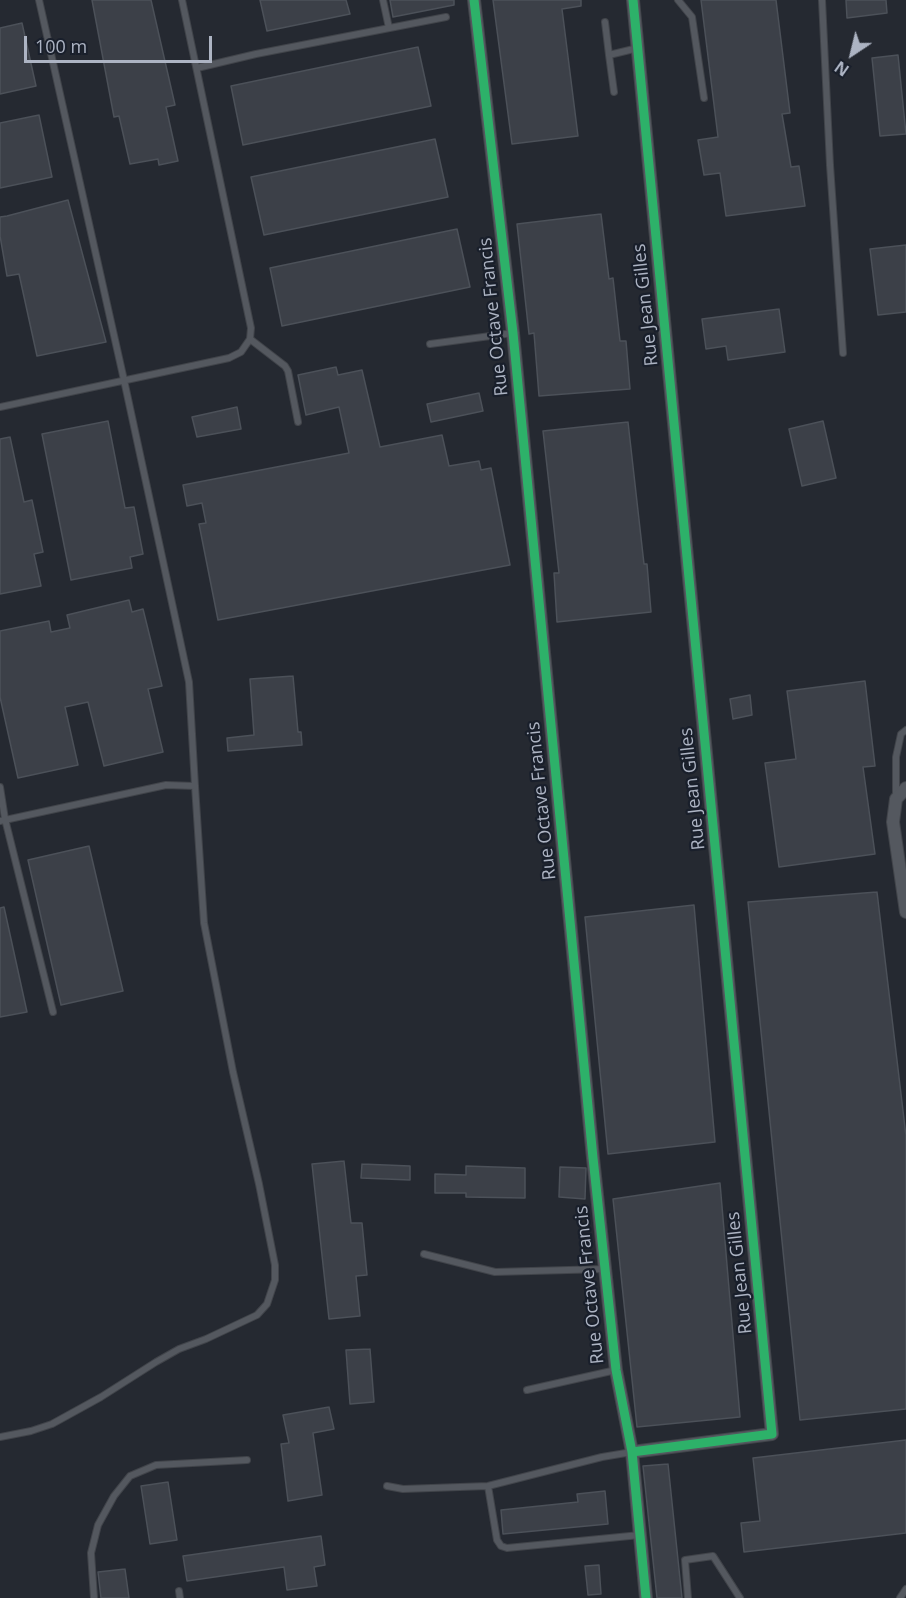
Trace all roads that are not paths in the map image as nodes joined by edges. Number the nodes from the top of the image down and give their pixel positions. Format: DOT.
graph roads {
  1 [pos="39,0"];
  2 [pos="182,0"];
  3 [pos="383,0"];
  4 [pos="474,0"];
  5 [pos="633,0"];
  6 [pos="678,0"];
  7 [pos="822,0"];
  8 [pos="446,17"];
  9 [pos="605,22"];
  10 [pos="389,28"];
  11 [pos="638,48"];
  12 [pos="609,54"];
  13 [pos="196,68"];
  14 [pos="614,92"];
  15 [pos="704,98"];
  16 [pos="513,333"];
  17 [pos="250,339"];
  18 [pos="430,344"];
  19 [pos="843,353"];
  20 [pos="124,380"];
  21 [pos="0,407"];
  22 [pos="298,422"];
  23 [pos="906,730"];
  24 [pos="195,786"];
  25 [pos="0,787"];
  26 [pos="906,788"];
  27 [pos="896,799"];
  28 [pos="3,820"];
  29 [pos="906,912"];
  30 [pos="53,1012"];
  31 [pos="424,1254"];
  32 [pos="605,1269"];
  33 [pos="615,1370"];
  34 [pos="527,1390"];
  35 [pos="0,1437"];
  36 [pos="632,1452"];
  37 [pos="247,1460"];
  38 [pos="387,1485"];
  39 [pos="488,1486"];
  40 [pos="640,1535"];
  41 [pos="906,1588"];
  42 [pos="94,1598"];
  43 [pos="646,1598"];
  44 [pos="688,1598"];
  45 [pos="740,1598"];
  46 [pos="900,1598"];
  1 -- 20 [label="lane"];
  2 -- 13 [label="lane"];
  3 -- 10 [label="lane"];
  4 -- 16 [label="street, Rue Octave Francis"];
  5 -- 11 [label="street, Rue Jean Gilles"];
  6 -- 15 [label="lane"];
  7 -- 19 [label="lane"];
  8 -- 10 [label="lane"];
  9 -- 12 [label="lane"];
  10 -- 13 [label="lane"];
  11 -- 12 [label="lane"];
  11 -- 36 [label="street, Rue Jean Gilles"];
  12 -- 14 [label="lane"];
  13 -- 17 [label="lane"];
  16 -- 18 [label="lane"];
  16 -- 32 [label="street, Rue Octave Francis"];
  17 -- 20 [label="lane"];
  17 -- 22 [label="lane"];
  20 -- 21 [label="lane"];
  20 -- 24 [label="lane"];
  23 -- 27 [label="lane"];
  24 -- 28 [label="lane"];
  24 -- 35 [label="lane"];
  25 -- 28 [label="lane"];
  26 -- 27 [label="street"];
  27 -- 29 [label="street"];
  28 -- 30 [label="lane"];
  31 -- 32 [label="lane"];
  32 -- 33 [label="street, Rue Octave Francis"];
  33 -- 34 [label="lane"];
  33 -- 36 [label="street, Rue Octave Francis"];
  36 -- 39 [label="lane"];
  36 -- 40 [label="street, Rue Octave Francis"];
  37 -- 42 [label="lane"];
  38 -- 39 [label="lane"];
  39 -- 40 [label="lane"];
  40 -- 43 [label="street, Rue Octave Francis"];
  41 -- 46 [label="lane"];
  44 -- 45 [label="lane"];
}
